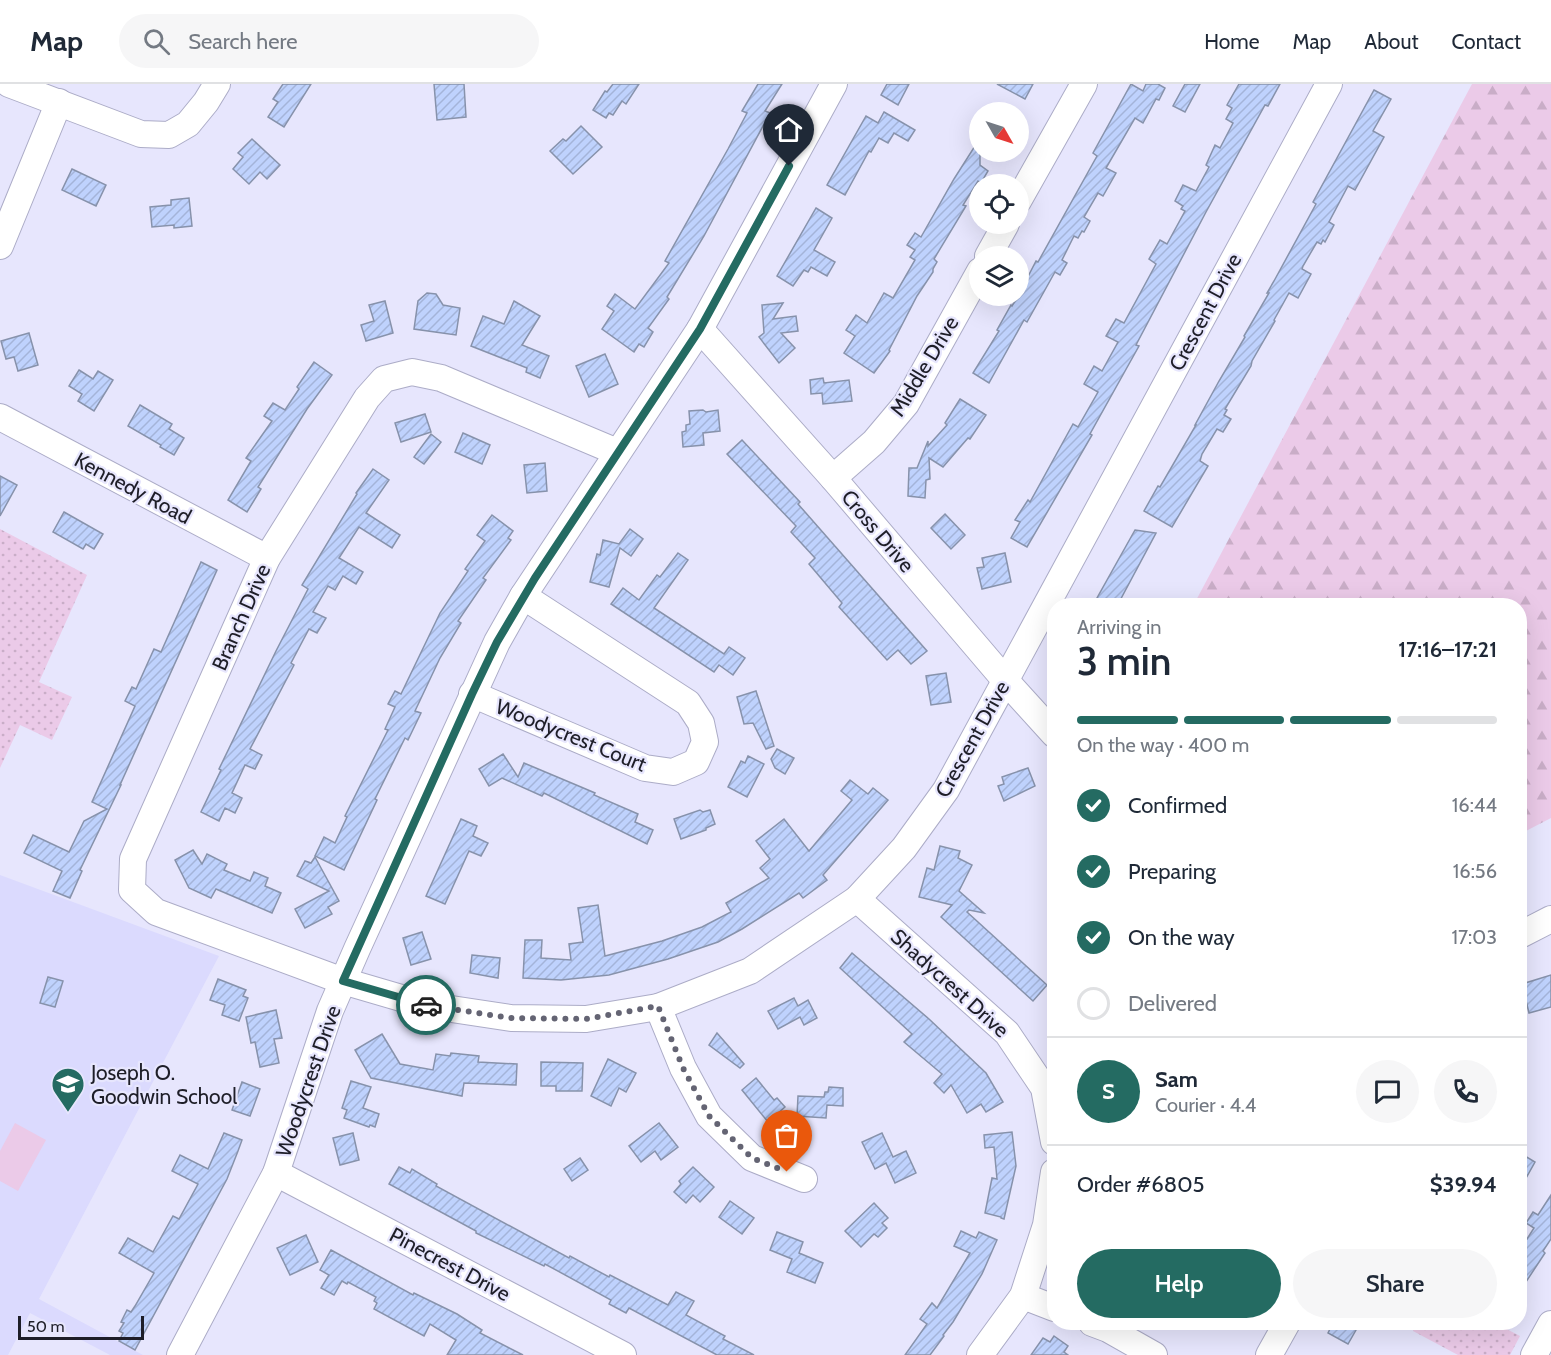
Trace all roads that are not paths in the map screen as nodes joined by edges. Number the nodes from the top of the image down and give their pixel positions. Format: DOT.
graph roads {
  1 [pos="9,84"];
  2 [pos="217,84"];
  3 [pos="834,84"];
  4 [pos="1084,84"];
  5 [pos="1329,84"];
  6 [pos="59,102"];
  7 [pos="1029,182"];
  8 [pos="0,246"];
  9 [pos="969,291"];
  10 [pos="700,329"];
  11 [pos="0,417"];
  12 [pos="617,452"];
  13 [pos="833,478"];
  14 [pos="267,558"];
  15 [pos="523,596"];
  16 [pos="1050,598"];
  17 [pos="1047,603"];
  18 [pos="1005,680"];
  19 [pos="472,694"];
  20 [pos="1047,726"];
  21 [pos="857,899"];
  22 [pos="1551,920"];
  23 [pos="1527,932"];
  24 [pos="343,981"];
  25 [pos="658,1006"];
  26 [pos="1047,1104"];
  27 [pos="276,1173"];
  28 [pos="804,1179"];
  29 [pos="1047,1218"];
  30 [pos="1023,1296"];
  31 [pos="1047,1305"];
  32 [pos="1551,1324"];
  33 [pos="1110,1330"];
  34 [pos="1283,1330"];
  35 [pos="180,1355"];
  36 [pos="623,1355"];
  37 [pos="980,1355"];
  38 [pos="1154,1355"];
  39 [pos="1269,1355"];
  40 [pos="1534,1355"];
  1 -- 6 [label="street"];
  2 -- 6 [label="street"];
  3 -- 10 [label="street, Woodycrest Drive"];
  4 -- 7 [label="street"];
  5 -- 16 [label="street, Crescent Drive"];
  6 -- 8 [label="street"];
  9 -- 13 [label="street, Middle Drive"];
  10 -- 12 [label="street, Woodycrest Drive"];
  10 -- 13 [label="street, Cross Drive"];
  11 -- 14 [label="street, Kennedy Road"];
  12 -- 14 [label="street, Branch Drive"];
  12 -- 15 [label="street, Woodycrest Drive"];
  13 -- 18 [label="street, Cross Drive"];
  14 -- 24 [label="street, Branch Drive"];
  15 -- 19 [label="street, Woodycrest Drive"];
  15 -- 19 [label="street, Woodycrest Court"];
  17 -- 18 [label="street, Crescent Drive"];
  18 -- 20 [label="street, Cross Drive"];
  18 -- 21 [label="street, Crescent Drive"];
  19 -- 24 [label="street, Woodycrest Drive"];
  21 -- 25 [label="street, Crescent Drive"];
  21 -- 26 [label="street, Shadycrest Drive"];
  22 -- 23 [label="street"];
  24 -- 25 [label="street, Crescent Drive"];
  24 -- 27 [label="street, Woodycrest Drive"];
  25 -- 28 [label="street"];
  27 -- 35 [label="street, Woodycrest Drive"];
  27 -- 36 [label="street, Pinecrest Drive"];
  29 -- 30 [label="street"];
  30 -- 31 [label="street"];
  30 -- 37 [label="street"];
  32 -- 40 [label="street"];
  33 -- 38 [label="street"];
  34 -- 39 [label="street"];
}
